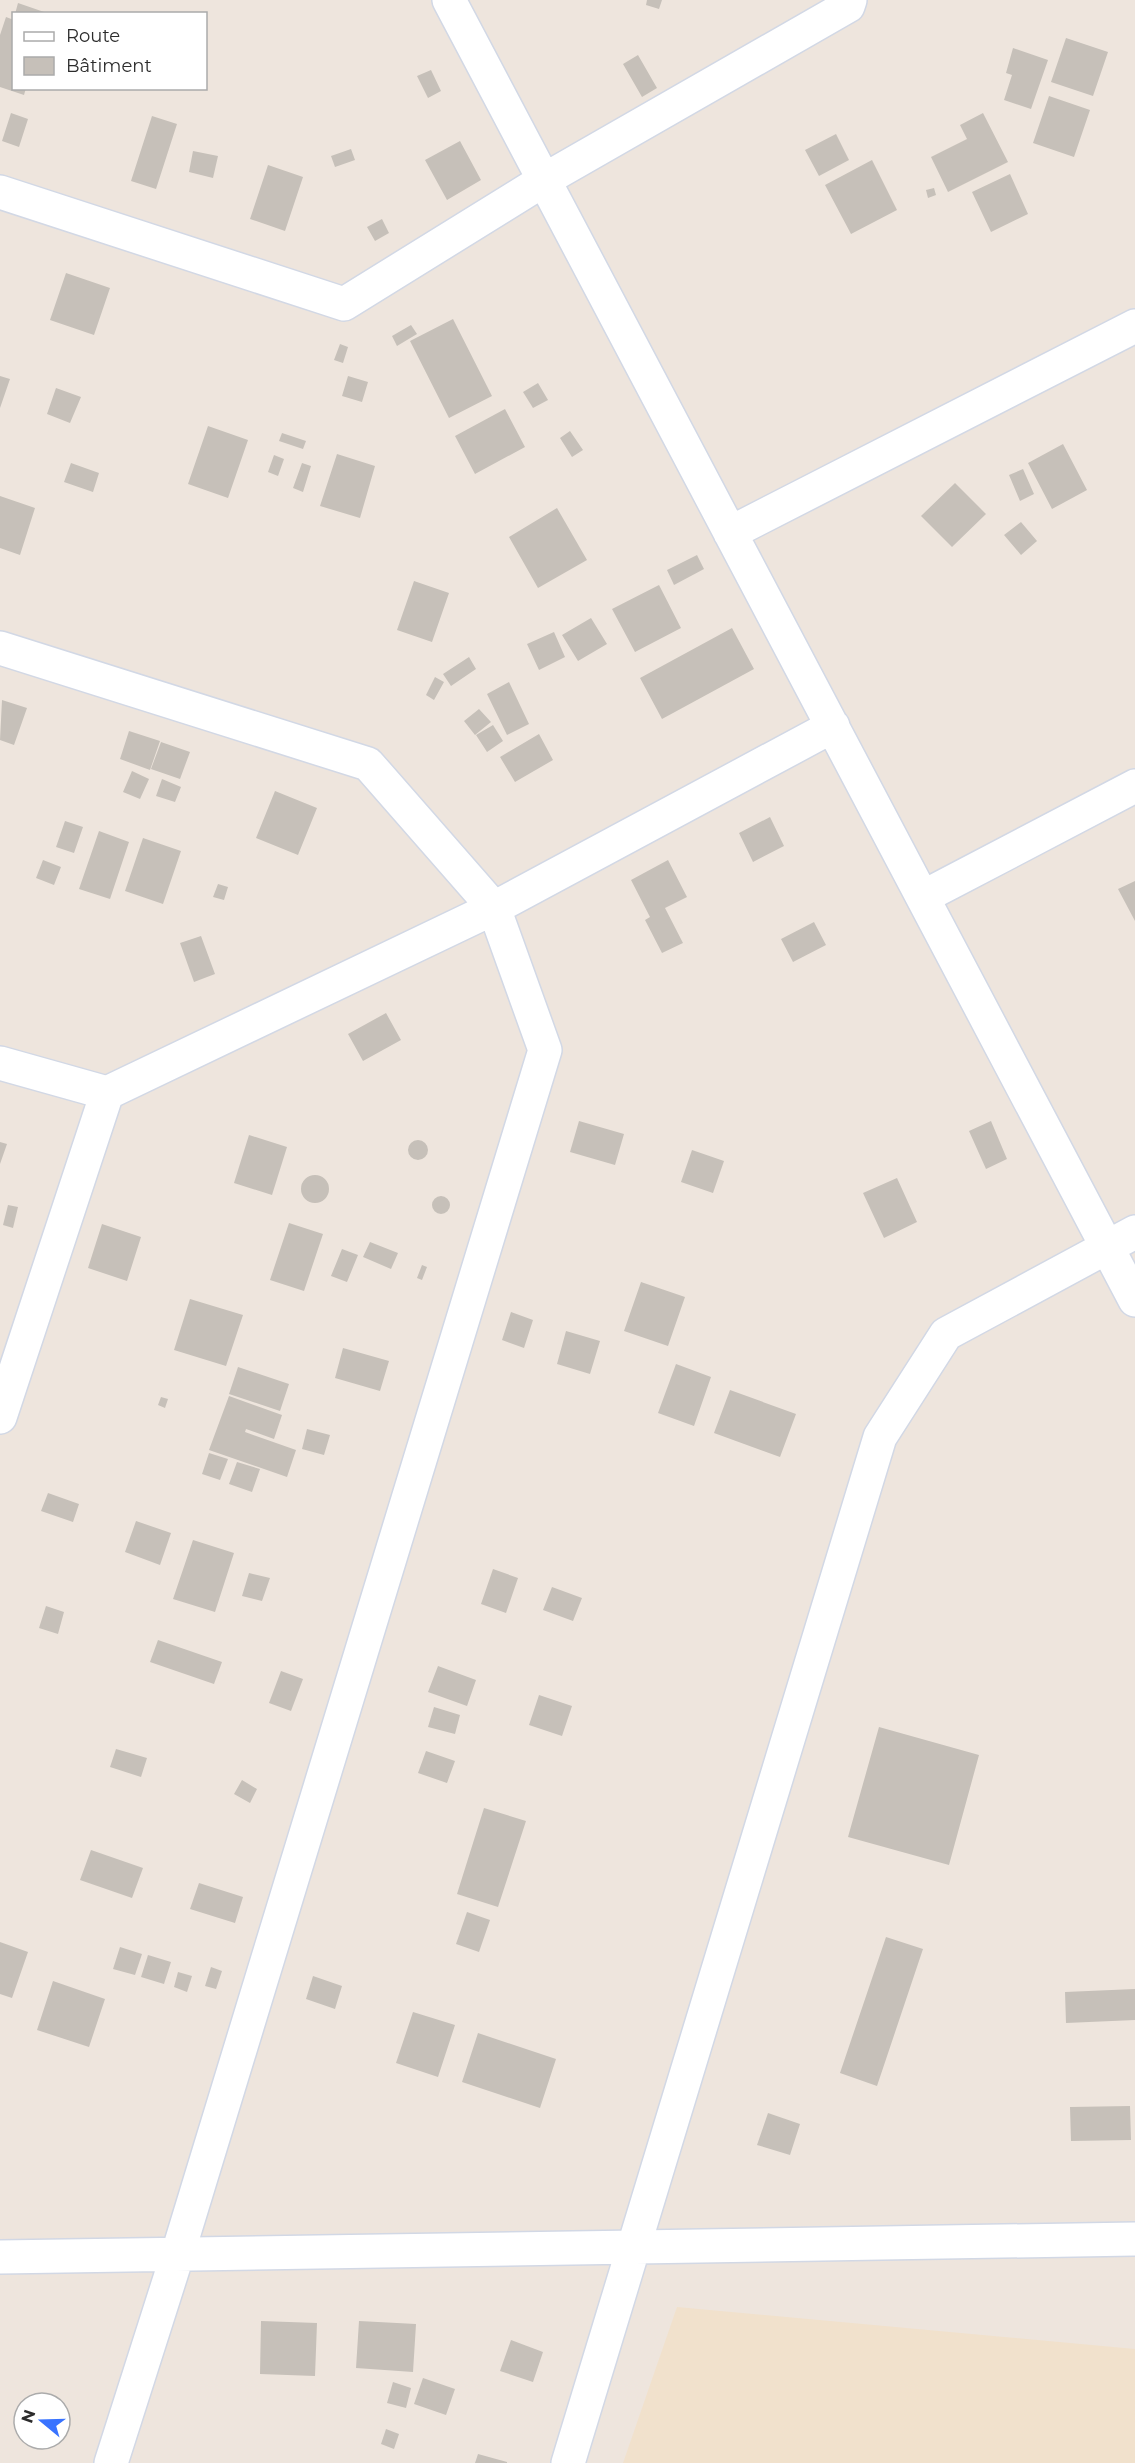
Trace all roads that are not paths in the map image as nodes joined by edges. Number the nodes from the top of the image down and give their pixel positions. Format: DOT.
graph roads {
  1 [pos="449,0"];
  2 [pos="850,0"];
  3 [pos="544,180"];
  4 [pos="0,192"];
  5 [pos="1135,326"];
  6 [pos="730,533"];
  7 [pos="0,648"];
  8 [pos="832,726"];
  9 [pos="1135,786"];
  10 [pos="922,897"];
  11 [pos="494,908"];
  12 [pos="0,1063"];
  13 [pos="107,1093"];
  14 [pos="1121,1240"];
  15 [pos="1135,1300"];
  16 [pos="0,1417"];
  17 [pos="1135,2239"];
  18 [pos="634,2246"];
  19 [pos="178,2253"];
  20 [pos="0,2257"];
  21 [pos="111,2463"];
  22 [pos="568,2463"];
  1 -- 3 [label="street"];
  2 -- 3 [label="street"];
  3 -- 4 [label="street"];
  3 -- 6 [label="street"];
  5 -- 6 [label="street"];
  6 -- 8 [label="street"];
  7 -- 11 [label="street"];
  8 -- 10 [label="street"];
  8 -- 11 [label="street"];
  9 -- 10 [label="street"];
  10 -- 14 [label="street"];
  11 -- 13 [label="street"];
  11 -- 19 [label="street"];
  12 -- 13 [label="street"];
  13 -- 16 [label="street"];
  14 -- 15 [label="street"];
  14 -- 18 [label="street"];
  17 -- 18 [label="street"];
  18 -- 19 [label="street"];
  18 -- 22 [label="street"];
  19 -- 20 [label="street"];
  19 -- 21 [label="street"];
}
